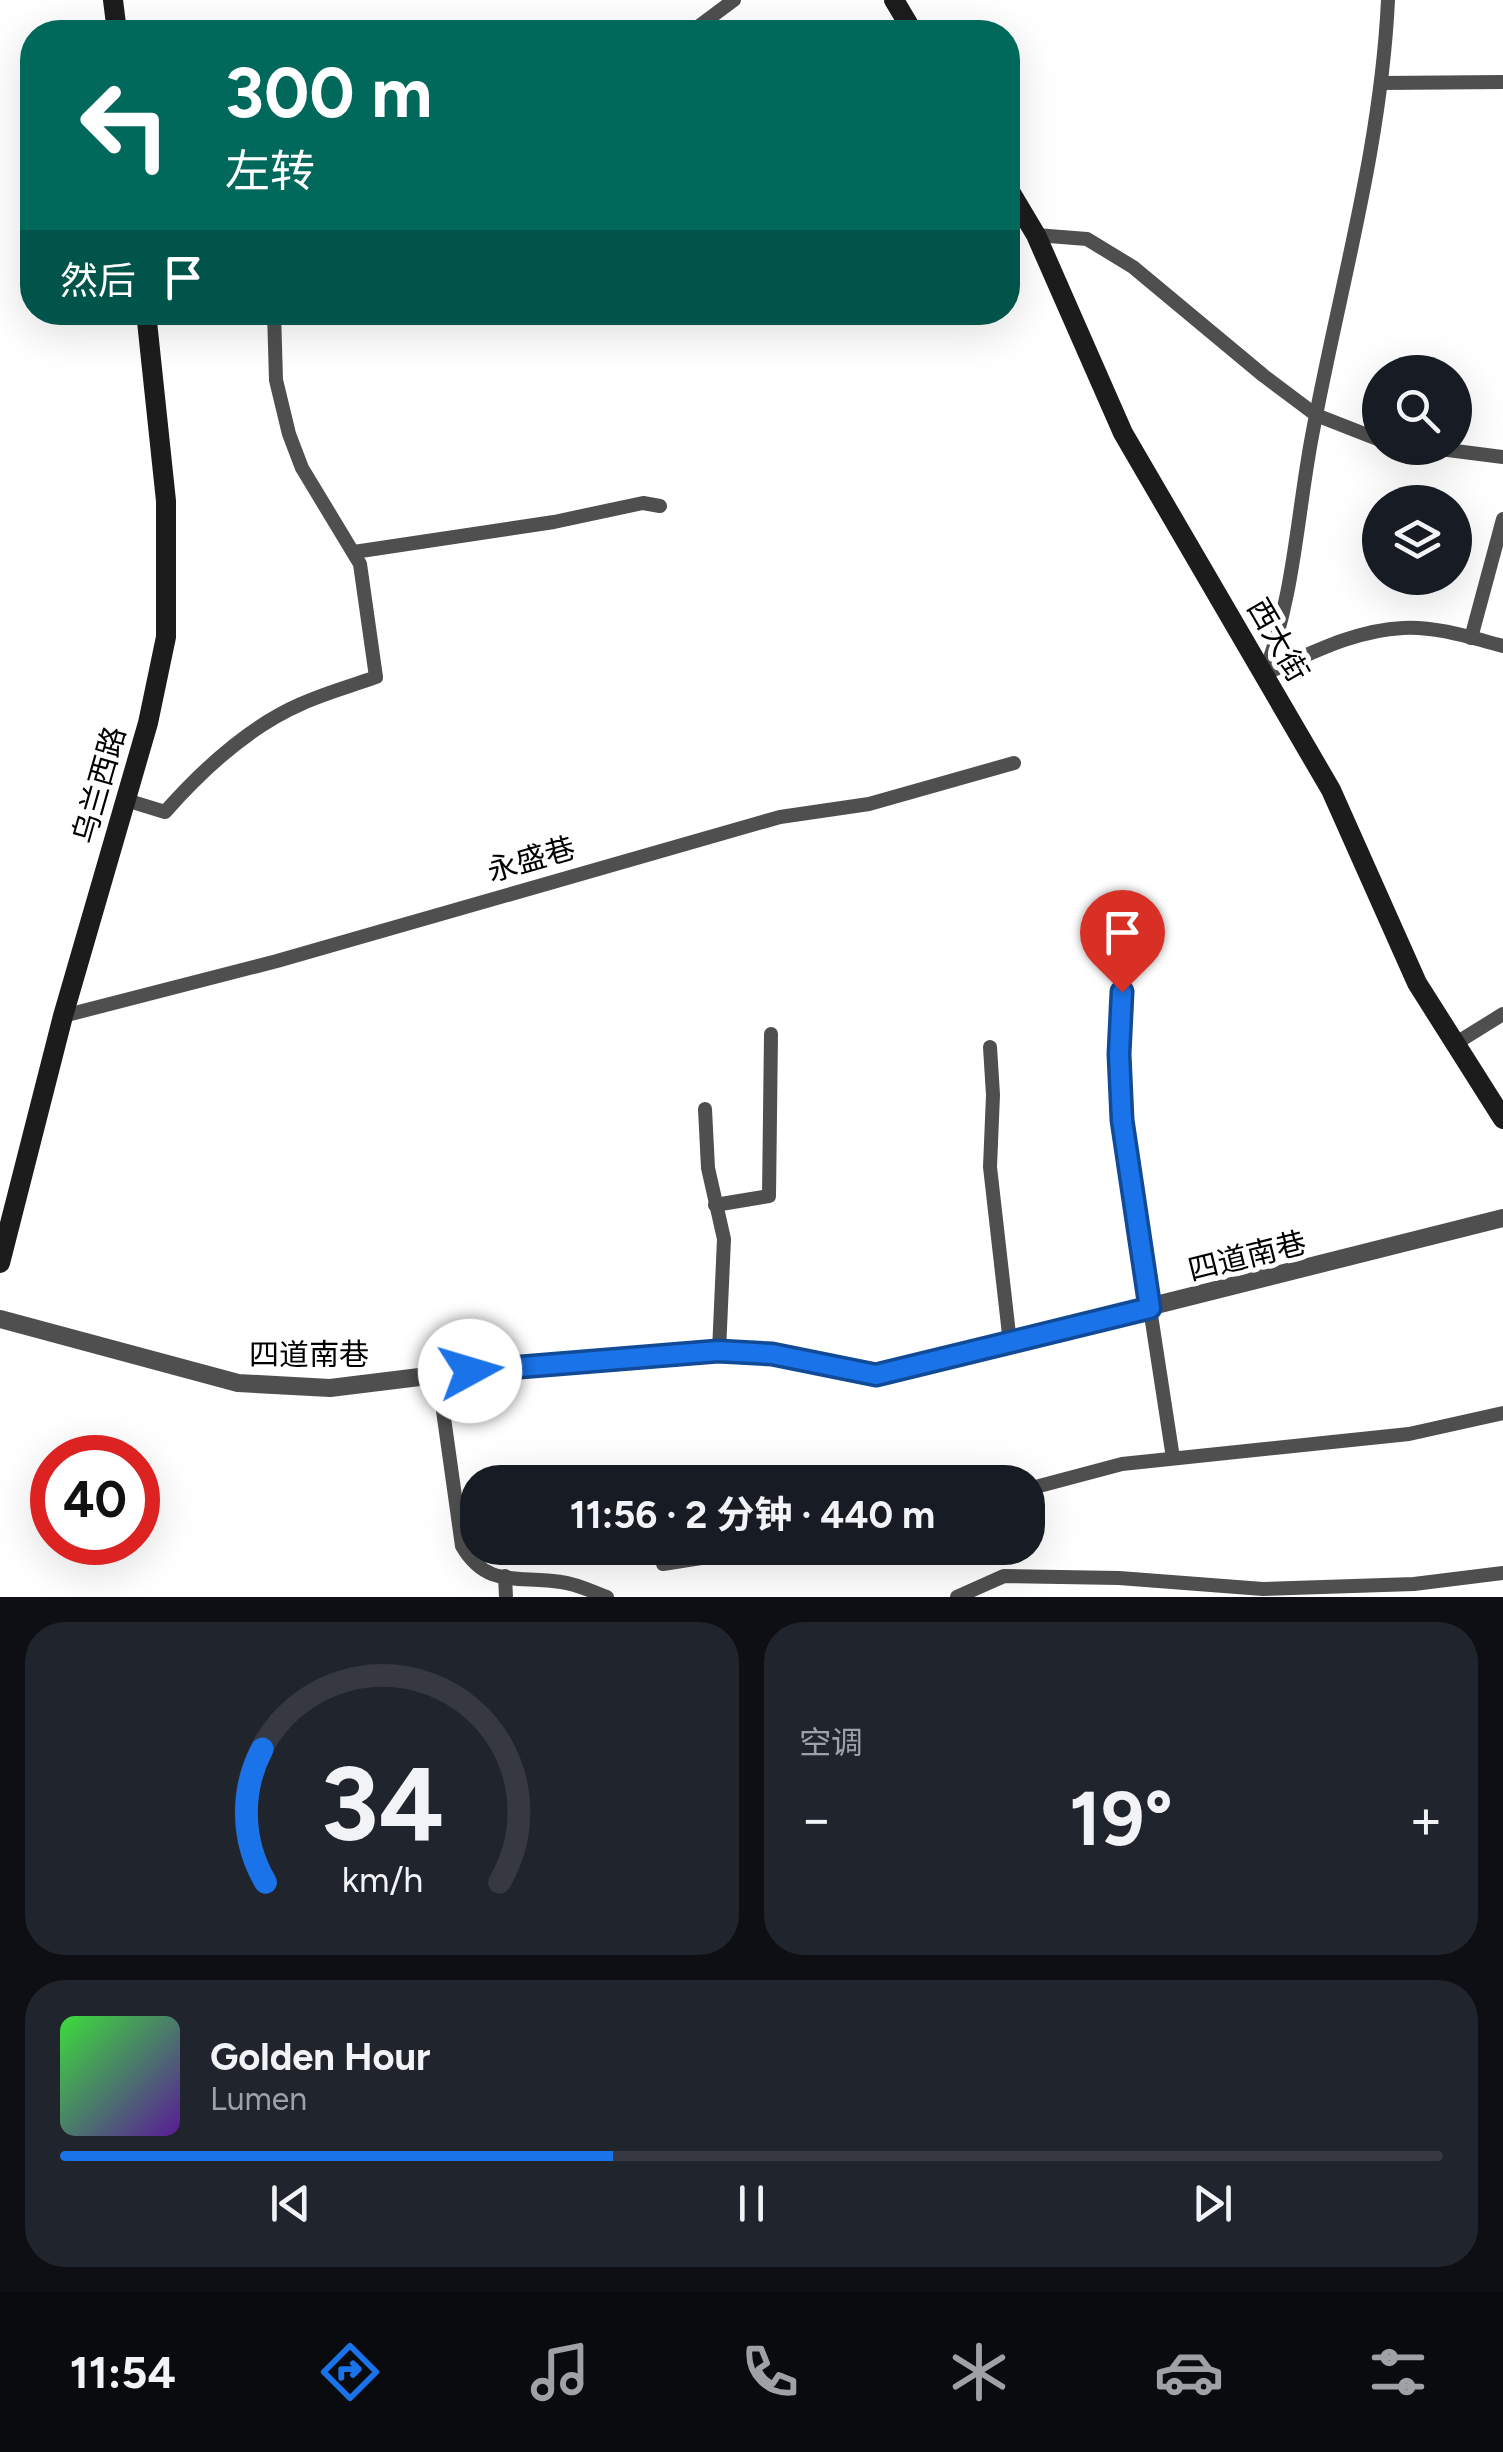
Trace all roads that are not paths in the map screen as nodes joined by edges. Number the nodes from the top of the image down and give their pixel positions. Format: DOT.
graph roads {
  1 [pos="734,0"];
  2 [pos="1388,0"];
  3 [pos="707,20"];
  4 [pos="1503,82"];
  5 [pos="1380,83"];
  6 [pos="1020,208"];
  7 [pos="1036,235"];
  8 [pos="147,325"];
  9 [pos="274,325"];
  10 [pos="1316,414"];
  11 [pos="1362,433"];
  12 [pos="1472,453"];
  13 [pos="1503,456"];
  14 [pos="660,506"];
  15 [pos="1503,520"];
  16 [pos="354,552"];
  17 [pos="1471,638"];
  18 [pos="1503,646"];
  19 [pos="1264,674"];
  20 [pos="1014,762"];
  21 [pos="126,800"];
  22 [pos="1122,992"];
  23 [pos="1503,1014"];
  24 [pos="63,1016"];
  25 [pos="771,1034"];
  26 [pos="1453,1045"];
  27 [pos="990,1048"];
  28 [pos="705,1109"];
  29 [pos="1503,1119"];
  30 [pos="714,1205"];
  31 [pos="1503,1218"];
  32 [pos="0,1263"];
  33 [pos="1150,1308"];
  34 [pos="0,1319"];
  35 [pos="1010,1343"];
  36 [pos="718,1351"];
  37 [pos="438,1375"];
  38 [pos="1503,1413"];
  39 [pos="1173,1458"];
  40 [pos="1045,1484"];
  41 [pos="1503,1573"];
  42 [pos="505,1576"];
  43 [pos="506,1597"];
  44 [pos="608,1597"];
  45 [pos="957,1597"];
  1 -- 3 [label="street"];
  2 -- 5 [label="street"];
  4 -- 5 [label="street"];
  5 -- 10 [label="street"];
  6 -- 7 [label="main road, 西大街"];
  7 -- 10 [label="street"];
  7 -- 19 [label="main road, 西大街"];
  8 -- 21 [label="main road, 乌兰西路"];
  9 -- 16 [label="street"];
  10 -- 11 [label="street"];
  10 -- 19 [label="street"];
  12 -- 13 [label="street"];
  14 -- 16 [label="street"];
  15 -- 17 [label="street"];
  16 -- 21 [label="street"];
  17 -- 18 [label="street"];
  17 -- 19 [label="street"];
  19 -- 26 [label="main road, 西大街"];
  20 -- 24 [label="street, 永盛巷"];
  21 -- 24 [label="main road, 乌兰西路"];
  22 -- 33 [label="street"];
  23 -- 26 [label="street"];
  24 -- 32 [label="main road, 乌兰西路"];
  25 -- 30 [label="street"];
  26 -- 29 [label="main road, 西大街"];
  27 -- 35 [label="street"];
  28 -- 30 [label="street"];
  30 -- 36 [label="street"];
  31 -- 33 [label="street, 四道南巷"];
  33 -- 35 [label="street, 四道南巷"];
  33 -- 39 [label="street"];
  34 -- 37 [label="street, 四道南巷"];
  35 -- 36 [label="street, 四道南巷"];
  36 -- 37 [label="street, 四道南巷"];
  37 -- 42 [label="street"];
  38 -- 39 [label="street"];
  39 -- 40 [label="street"];
  41 -- 45 [label="street"];
  42 -- 43 [label="street"];
  42 -- 44 [label="street"];
}
